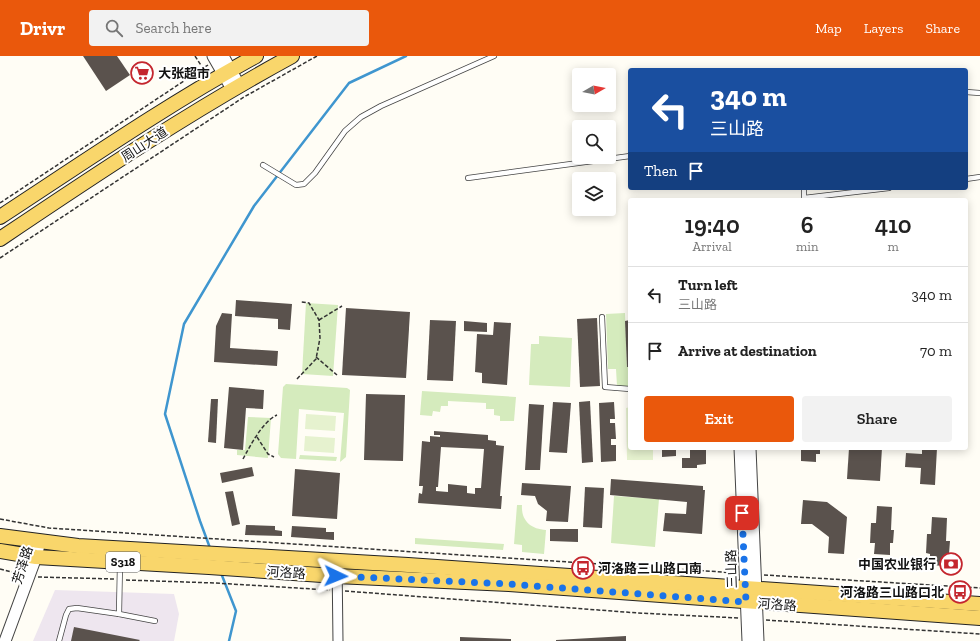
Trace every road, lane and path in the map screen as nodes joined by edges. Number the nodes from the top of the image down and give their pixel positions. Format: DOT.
graph roads {
  1 [pos="256,56"];
  2 [pos="292,56"];
  3 [pos="317,56"];
  4 [pos="494,56"];
  5 [pos="217,57"];
  6 [pos="227,72"];
  7 [pos="236,87"];
  8 [pos="968,92"];
  9 [pos="980,92"];
  10 [pos="628,156"];
  11 [pos="263,165"];
  12 [pos="980,177"];
  13 [pos="468,178"];
  14 [pos="968,179"];
  15 [pos="874,190"];
  16 [pos="812,198"];
  17 [pos="0,202"];
  18 [pos="0,217"];
  19 [pos="0,239"];
  20 [pos="0,258"];
  21 [pos="301,302"];
  22 [pos="342,306"];
  23 [pos="602,317"];
  24 [pos="319,320"];
  25 [pos="316,357"];
  26 [pos="338,375"];
  27 [pos="297,379"];
  28 [pos="628,390"];
  29 [pos="277,415"];
  30 [pos="257,437"];
  31 [pos="740,450"];
  32 [pos="750,450"];
  33 [pos="274,457"];
  34 [pos="243,459"];
  35 [pos="0,519"];
  36 [pos="0,536"];
  37 [pos="42,542"];
  38 [pos="0,551"];
  39 [pos="39,557"];
  40 [pos="337,561"];
  41 [pos="120,562"];
  42 [pos="0,569"];
  43 [pos="750,574"];
  44 [pos="32,576"];
  45 [pos="119,579"];
  46 [pos="336,583"];
  47 [pos="980,588"];
  48 [pos="751,596"];
  49 [pos="980,604"];
  50 [pos="119,614"];
  51 [pos="980,618"];
  52 [pos="752,619"];
  53 [pos="155,621"];
  54 [pos="980,634"];
  55 [pos="5,641"];
  56 [pos="9,641"];
  57 [pos="59,641"];
  58 [pos="338,641"];
  59 [pos="748,641"];
  60 [pos="758,641"];
  1 -- 6 [label="main road, 周山大道"];
  2 -- 7 [label="main road, 周山大道"];
  3 -- 20 [label="path"];
  4 -- 11 [label="lane"];
  5 -- 6 [label="street"];
  5 -- 17 [label="path"];
  6 -- 7 [label="street"];
  6 -- 18 [label="main road, 周山大道"];
  7 -- 19 [label="main road, 周山大道"];
  8 -- 9 [label="lane"];
  10 -- 13 [label="lane"];
  12 -- 14 [label="lane"];
  15 -- 16 [label="lane"];
  21 -- 24 [label="path"];
  22 -- 24 [label="path"];
  23 -- 28 [label="lane"];
  24 -- 25 [label="path"];
  25 -- 26 [label="path"];
  25 -- 27 [label="path"];
  29 -- 30 [label="path"];
  30 -- 33 [label="path"];
  30 -- 34 [label="path"];
  31 -- 43 [label="street, 三山路"];
  32 -- 43 [label="street, 三山路"];
  35 -- 43 [label="path"];
  36 -- 37 [label="main road, 河洛路 / S318"];
  37 -- 39 [label="street, 芳泽路"];
  37 -- 40 [label="main road, 河洛路 / S318"];
  38 -- 39 [label="main road, 河洛路 / S318"];
  39 -- 41 [label="main road, 河洛路 / S318"];
  39 -- 44 [label="street, 芳泽路"];
  40 -- 46 [label="street"];
  40 -- 48 [label="main road, 河洛路 / S318"];
  41 -- 45 [label="lane"];
  41 -- 46 [label="main road, 河洛路 / S318"];
  42 -- 44 [label="path"];
  43 -- 47 [label="path"];
  43 -- 48 [label="street, 三山路"];
  44 -- 45 [label="path"];
  44 -- 55 [label="street, 芳泽路"];
  44 -- 56 [label="street, 芳泽路"];
  45 -- 46 [label="path"];
  45 -- 50 [label="lane"];
  46 -- 48 [label="main road, 河洛路 / S318"];
  46 -- 52 [label="path"];
  46 -- 58 [label="street"];
  48 -- 49 [label="main road, 河洛路 / S318"];
  48 -- 51 [label="main road, 河洛路 / S318"];
  48 -- 52 [label="street, 三山路"];
  50 -- 53 [label="lane"];
  50 -- 57 [label="lane"];
  52 -- 54 [label="path"];
  52 -- 59 [label="street, 三山路"];
  52 -- 60 [label="street, 三山路"];
}
